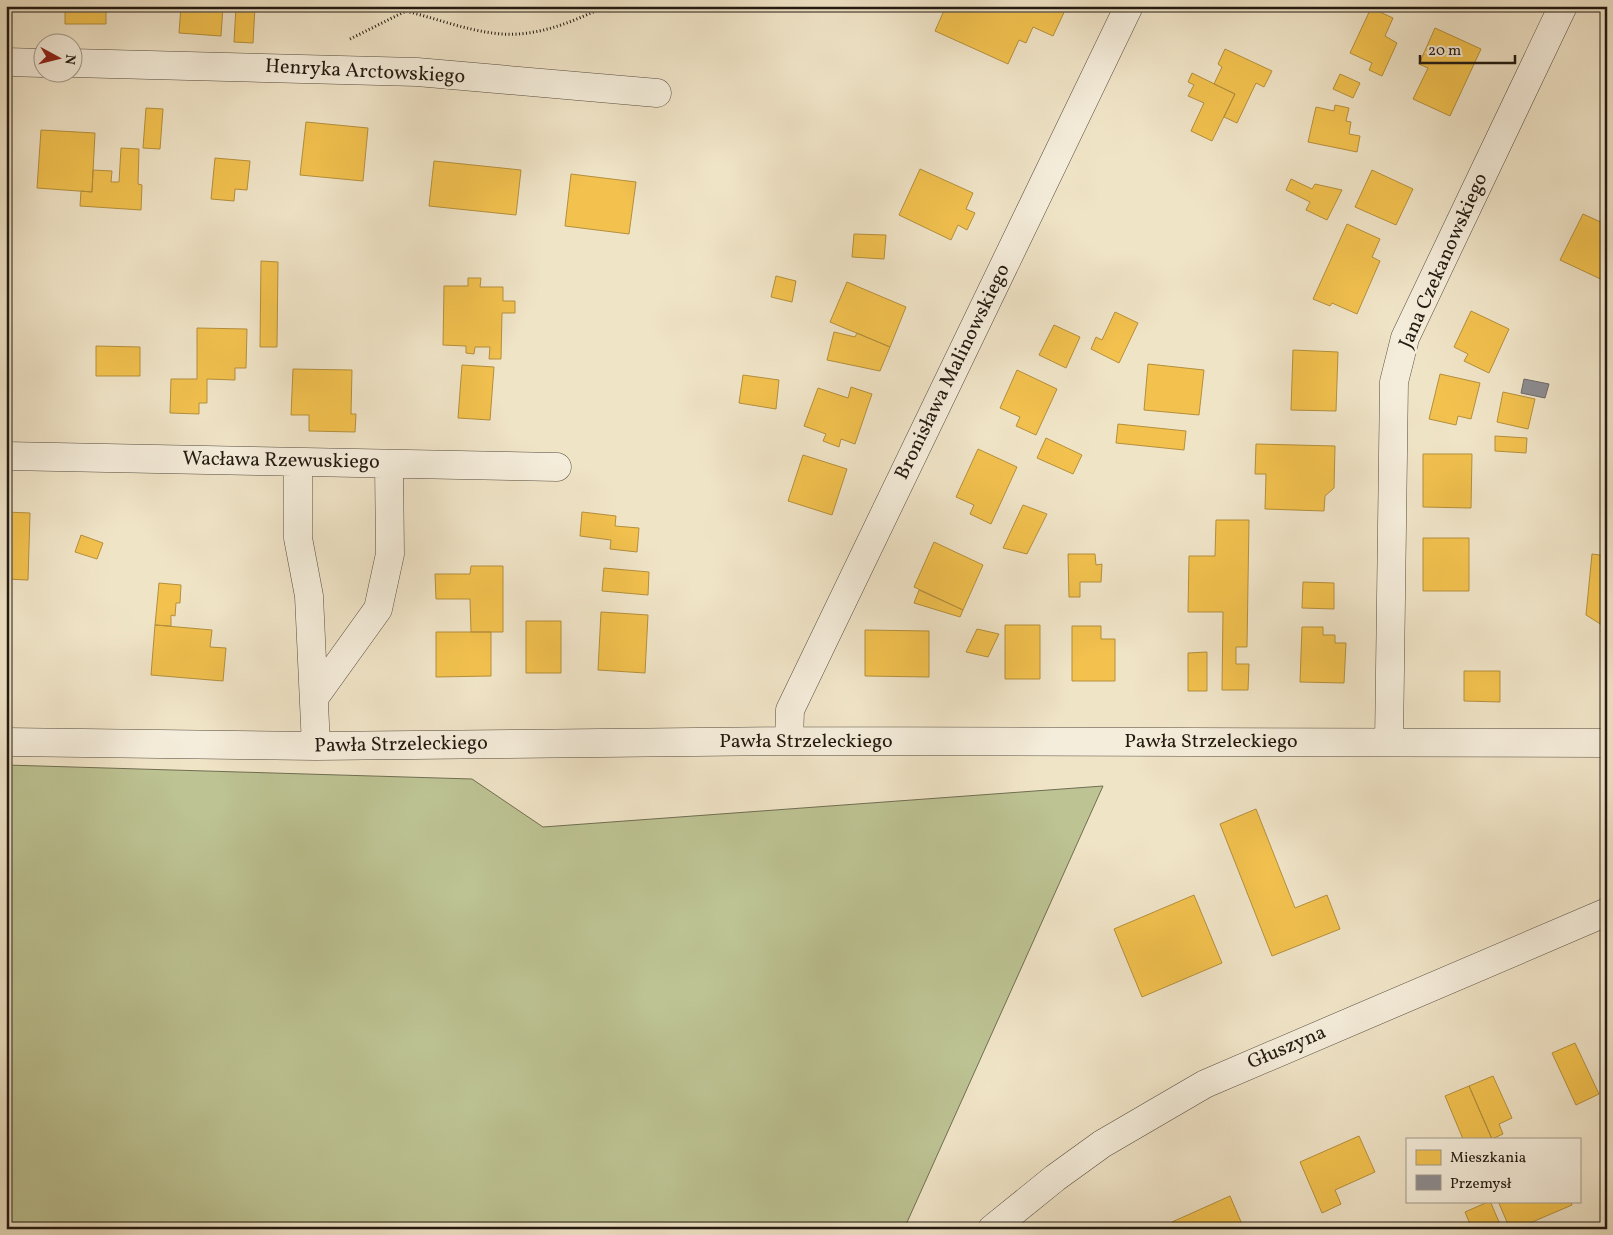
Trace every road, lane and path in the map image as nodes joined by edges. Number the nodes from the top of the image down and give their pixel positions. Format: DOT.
graph roads {
  1 [pos="400,6"];
  2 [pos="606,6"];
  3 [pos="1129,6"];
  4 [pos="1563,6"];
  5 [pos="406,11"];
  6 [pos="347,41"];
  7 [pos="6,62"];
  8 [pos="32,63"];
  9 [pos="82,63"];
  10 [pos="657,93"];
  11 [pos="6,456"];
  12 [pos="298,462"];
  13 [pos="388,464"];
  14 [pos="557,467"];
  15 [pos="314,698"];
  16 [pos="789,741"];
  17 [pos="6,742"];
  18 [pos="1389,742"];
  19 [pos="1607,743"];
  20 [pos="316,746"];
  21 [pos="1607,912"];
  22 [pos="992,1229"];
  1 -- 5 [label="path"];
  2 -- 5 [label="path"];
  3 -- 16 [label="street, Bronisława Malinowskiego"];
  4 -- 18 [label="street, Jana Czekanowskiego"];
  5 -- 6 [label="path"];
  7 -- 8 [label="street"];
  9 -- 10 [label="street, Henryka Arctowskiego"];
  11 -- 12 [label="street, Wacława Rzewuskiego"];
  12 -- 13 [label="street, Wacława Rzewuskiego"];
  12 -- 15 [label="street"];
  13 -- 14 [label="street, Wacława Rzewuskiego"];
  13 -- 15 [label="street"];
  15 -- 20 [label="street"];
  16 -- 18 [label="street, Pawła Strzeleckiego"];
  16 -- 20 [label="street, Pawła Strzeleckiego"];
  17 -- 20 [label="street, Pawła Strzeleckiego"];
  18 -- 19 [label="street, Pawła Strzeleckiego"];
  21 -- 22 [label="street, Głuszyna"];
}
